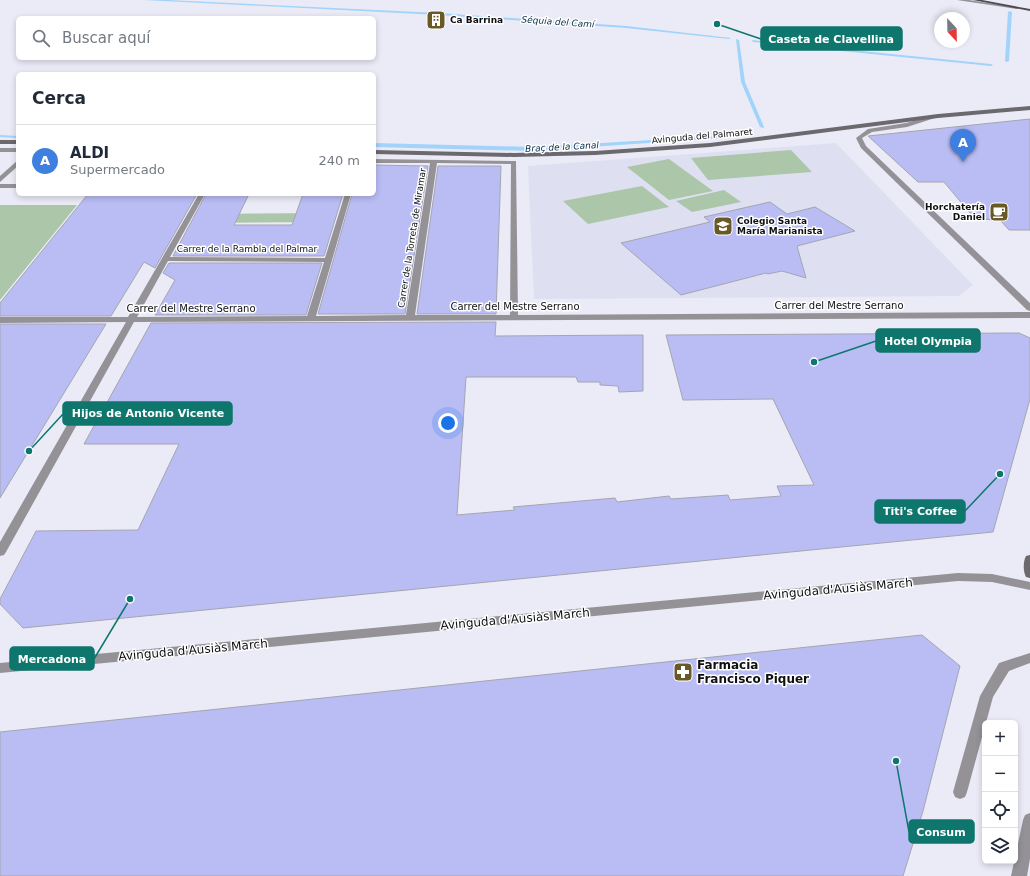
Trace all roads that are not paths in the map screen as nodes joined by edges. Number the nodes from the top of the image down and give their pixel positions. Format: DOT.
graph roads {
  1 [pos="959,0"];
  2 [pos="974,0"];
  3 [pos="1024,9"];
  4 [pos="1030,10"];
  5 [pos="1030,108"];
  6 [pos="938,116"];
  7 [pos="0,142"];
  8 [pos="16,142"];
  9 [pos="0,150"];
  10 [pos="16,150"];
  11 [pos="376,152"];
  12 [pos="376,161"];
  13 [pos="434,161"];
  14 [pos="16,164"];
  15 [pos="0,180"];
  16 [pos="0,186"];
  17 [pos="16,186"];
  18 [pos="201,196"];
  19 [pos="347,196"];
  20 [pos="165,259"];
  21 [pos="328,260"];
  22 [pos="1030,308"];
  23 [pos="1030,315"];
  24 [pos="514,317"];
  25 [pos="311,318"];
  26 [pos="410,318"];
  27 [pos="131,319"];
  28 [pos="0,320"];
  29 [pos="0,552"];
  30 [pos="1030,559"];
  31 [pos="1030,574"];
  32 [pos="1030,586"];
  33 [pos="1030,658"];
  34 [pos="0,668"];
  35 [pos="960,792"];
  36 [pos="1030,820"];
  37 [pos="1019,876"];
  1 -- 3 [label="street"];
  2 -- 3 [label="main road"];
  3 -- 4 [label="main road"];
  5 -- 6 [label="main road, Avinguda del Palmaret"];
  6 -- 11 [label="main road, Avinguda del Palmaret"];
  6 -- 22 [label="street"];
  7 -- 8 [label="main road"];
  9 -- 10 [label="street"];
  12 -- 13 [label="street"];
  13 -- 24 [label="street"];
  13 -- 26 [label="street, Carrer de la Torreta de Miramar"];
  14 -- 15 [label="street"];
  16 -- 17 [label="street"];
  18 -- 20 [label="street"];
  19 -- 21 [label="street"];
  20 -- 21 [label="street, Carrer de la Rambla del Palmar"];
  20 -- 27 [label="street"];
  21 -- 25 [label="street"];
  23 -- 24 [label="street, Carrer del Mestre Serrano"];
  24 -- 26 [label="street, Carrer del Mestre Serrano"];
  25 -- 26 [label="street, Carrer del Mestre Serrano"];
  25 -- 27 [label="street, Carrer del Mestre Serrano"];
  27 -- 28 [label="street, Carrer del Mestre Serrano"];
  27 -- 29 [label="street"];
  30 -- 31 [label="main road"];
  32 -- 34 [label="street, Avinguda d'Ausiàs March"];
  33 -- 35 [label="street"];
  36 -- 37 [label="street"];
}
